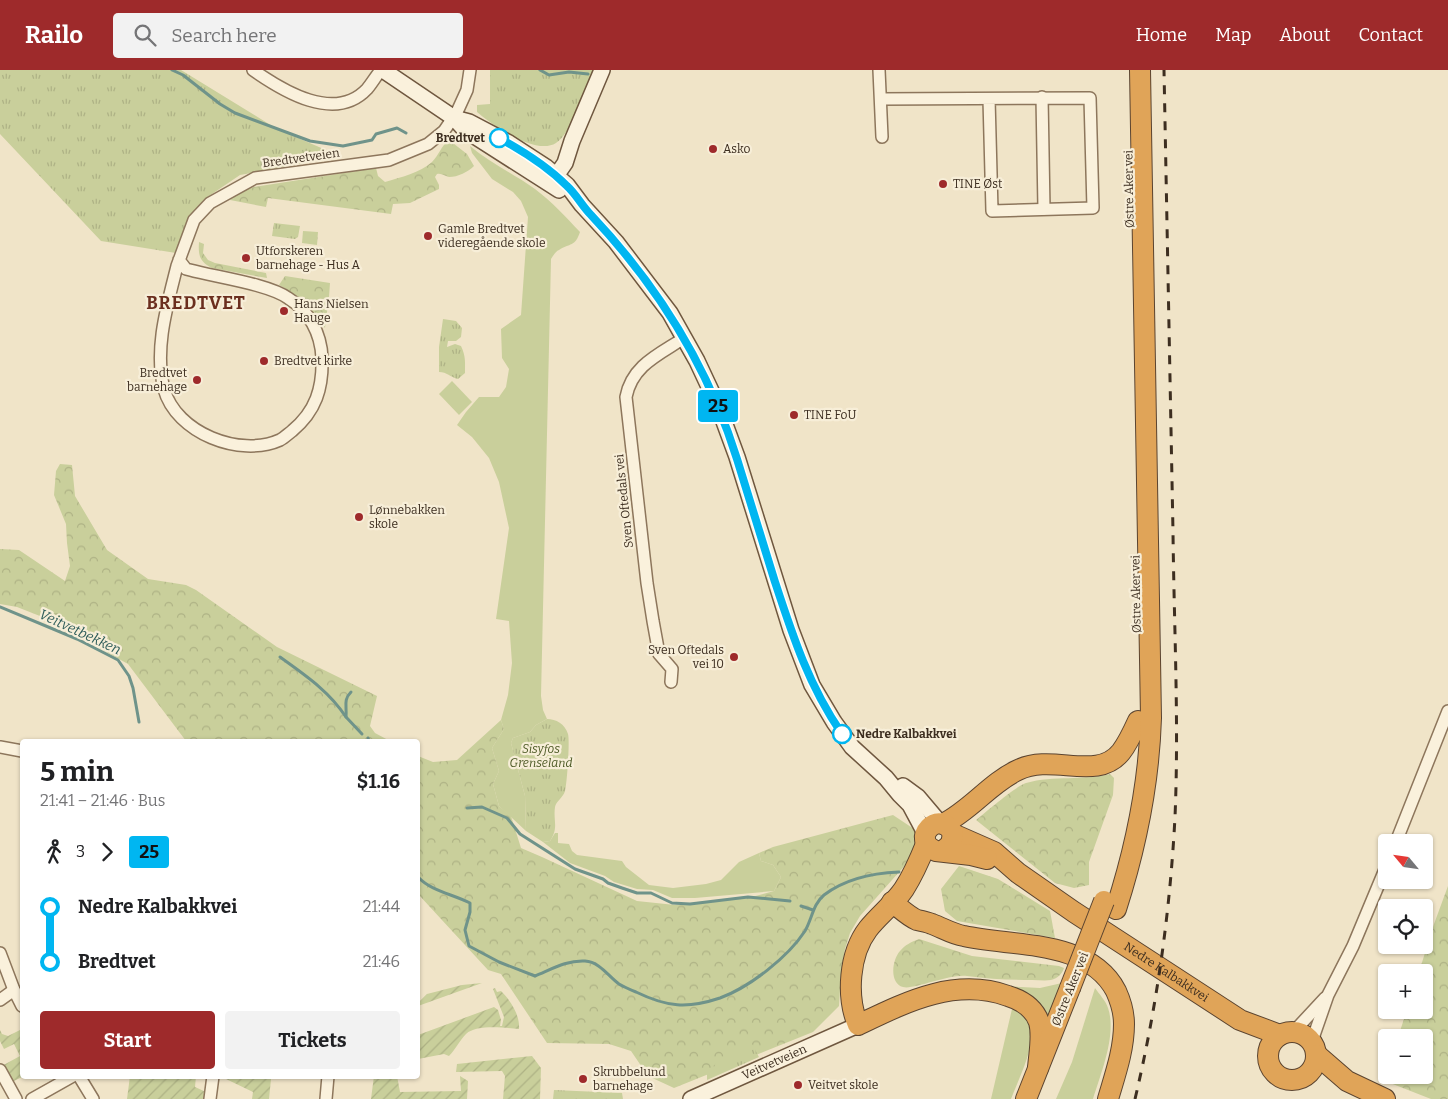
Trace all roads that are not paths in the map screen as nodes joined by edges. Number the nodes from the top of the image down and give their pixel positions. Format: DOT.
graph roads {
  1 [pos="253,70"];
  2 [pos="382,70"];
  3 [pos="470,70"];
  4 [pos="602,70"];
  5 [pos="879,70"];
  6 [pos="1126,70"];
  7 [pos="1140,70"];
  8 [pos="1042,97"];
  9 [pos="881,99"];
  10 [pos="989,99"];
  11 [pos="454,118"];
  12 [pos="882,138"];
  13 [pos="549,174"];
  14 [pos="1044,209"];
  15 [pos="179,260"];
  16 [pos="684,338"];
  17 [pos="671,682"];
  18 [pos="1448,711"];
  19 [pos="1138,722"];
  20 [pos="0,748"];
  21 [pos="20,751"];
  22 [pos="1399,834"];
  23 [pos="938,837"];
  24 [pos="1378,886"];
  25 [pos="899,895"];
  26 [pos="1110,905"];
  27 [pos="0,953"];
  28 [pos="14,990"];
  29 [pos="1076,992"];
  30 [pos="1328,995"];
  31 [pos="0,1000"];
  32 [pos="20,1002"];
  33 [pos="1240,1020"];
  34 [pos="864,1022"];
  35 [pos="1286,1033"];
  36 [pos="1314,1048"];
  37 [pos="1268,1056"];
  38 [pos="1038,1068"];
  39 [pos="0,1070"];
  40 [pos="1307,1075"];
  41 [pos="68,1079"];
  42 [pos="81,1079"];
  43 [pos="213,1079"];
  44 [pos="328,1079"];
  45 [pos="1346,1081"];
  46 [pos="16,1099"];
  47 [pos="32,1099"];
  48 [pos="92,1099"];
  49 [pos="210,1099"];
  50 [pos="326,1099"];
  51 [pos="691,1099"];
  52 [pos="1026,1099"];
  53 [pos="1040,1099"];
  54 [pos="1108,1099"];
  55 [pos="1384,1099"];
  1 -- 2 [label="street"];
  2 -- 11 [label="main road, Nedre Kalbakkvei"];
  3 -- 11 [label="street, Bredtvetveien"];
  4 -- 13 [label="main road"];
  5 -- 9 [label="street"];
  6 -- 19 [label="highway, Østre Aker vei"];
  7 -- 26 [label="highway, Østre Aker vei"];
  8 -- 10 [label="street"];
  8 -- 14 [label="street"];
  8 -- 14 [label="street"];
  9 -- 10 [label="street"];
  9 -- 12 [label="street"];
  10 -- 14 [label="street"];
  11 -- 13 [label="main road, Nedre Kalbakkvei"];
  11 -- 15 [label="street, Bredtvetveien"];
  13 -- 16 [label="main road, Nedre Kalbakkvei"];
  15 -- 15 [label="street, Bredtvetveien"];
  16 -- 17 [label="street, Sven Oftedals vei"];
  16 -- 23 [label="main road, Nedre Kalbakkvei"];
  18 -- 22 [label="street"];
  19 -- 23 [label="highway"];
  19 -- 26 [label="highway, Østre Aker vei"];
  20 -- 21 [label="street"];
  23 -- 25 [label="highway"];
  23 -- 33 [label="highway, Nedre Kalbakkvei"];
  24 -- 30 [label="street"];
  25 -- 34 [label="highway"];
  25 -- 54 [label="highway"];
  26 -- 29 [label="highway, Østre Aker vei"];
  27 -- 28 [label="street"];
  28 -- 31 [label="street"];
  28 -- 32 [label="street"];
  29 -- 38 [label="highway, Østre Aker vei"];
  29 -- 53 [label="highway, Østre Aker vei"];
  30 -- 35 [label="street"];
  30 -- 36 [label="street"];
  33 -- 35 [label="highway, Nedre Kalbakkvei"];
  33 -- 37 [label="highway, Nedre Kalbakkvei"];
  34 -- 38 [label="highway"];
  34 -- 51 [label="main road, Veitvetveien"];
  35 -- 36 [label="highway"];
  35 -- 37 [label="highway"];
  36 -- 40 [label="highway"];
  36 -- 45 [label="highway"];
  37 -- 40 [label="highway"];
  38 -- 52 [label="highway, Østre Aker vei"];
  39 -- 46 [label="street"];
  40 -- 45 [label="highway"];
  41 -- 47 [label="street"];
  42 -- 48 [label="street"];
  43 -- 49 [label="street"];
  44 -- 50 [label="street"];
  45 -- 55 [label="highway"];
}
